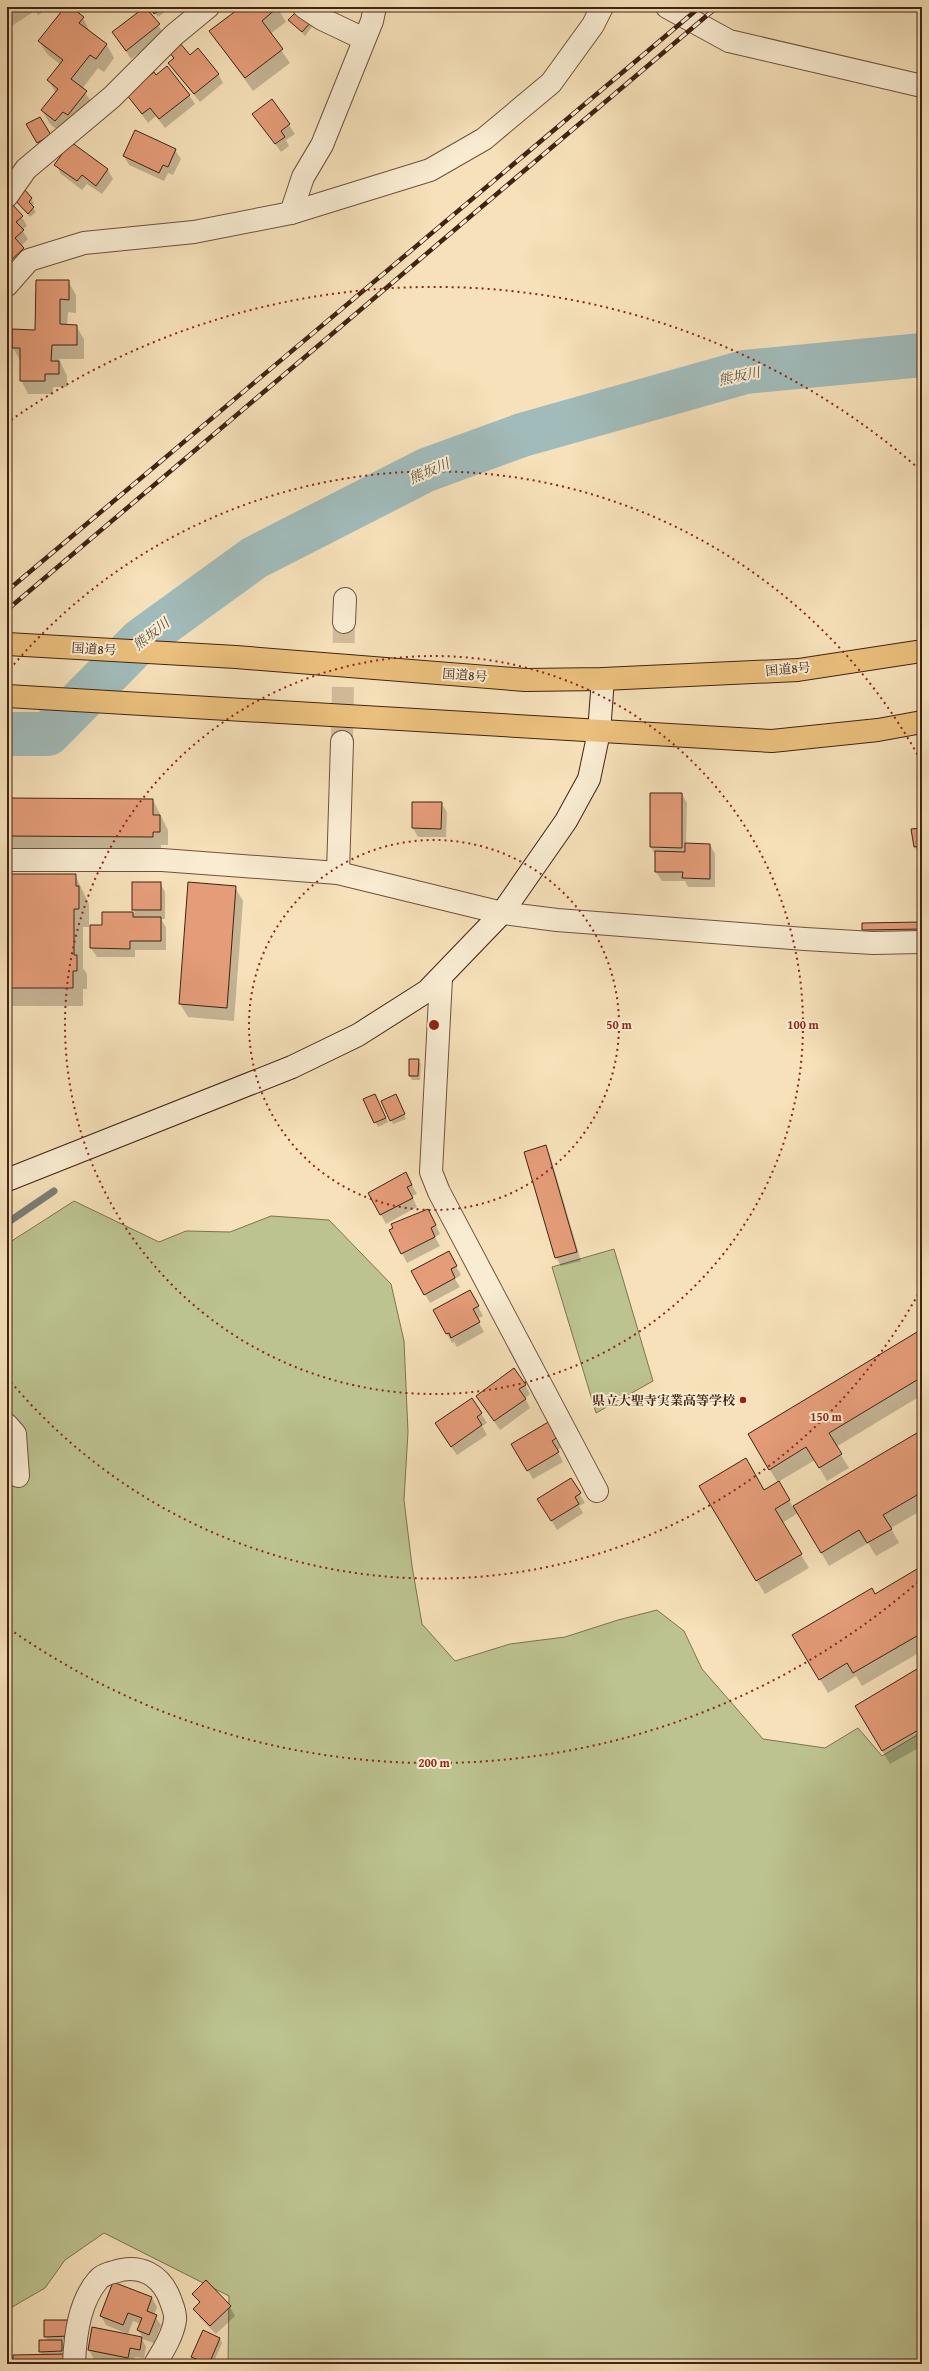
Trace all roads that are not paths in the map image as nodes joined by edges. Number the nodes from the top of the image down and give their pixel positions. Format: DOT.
graph roads {
  1 [pos="208,7"];
  2 [pos="304,7"];
  3 [pos="375,7"];
  4 [pos="602,7"];
  5 [pos="667,7"];
  6 [pos="364,39"];
  7 [pos="922,86"];
  8 [pos="7,196"];
  9 [pos="291,213"];
  10 [pos="7,285"];
  11 [pos="345,598"];
  12 [pos="344,622"];
  13 [pos="7,644"];
  14 [pos="922,651"];
  15 [pos="603,679"];
  16 [pos="7,696"];
  17 [pos="922,722"];
  18 [pos="599,732"];
  19 [pos="342,742"];
  20 [pos="7,860"];
  21 [pos="338,873"];
  22 [pos="502,913"];
  23 [pos="922,942"];
  24 [pos="441,978"];
  25 [pos="7,1180"];
  26 [pos="7,1425"];
  27 [pos="18,1476"];
  28 [pos="597,1491"];
  29 [pos="74,2364"];
  30 [pos="155,2364"];
  1 -- 8 [label="street"];
  2 -- 6 [label="street"];
  3 -- 6 [label="street"];
  4 -- 9 [label="street"];
  5 -- 7 [label="street"];
  6 -- 9 [label="street"];
  9 -- 10 [label="street"];
  11 -- 12 [label="street"];
  13 -- 15 [label="highway, 国道8号"];
  14 -- 15 [label="highway, 国道8号"];
  15 -- 18 [label="street"];
  16 -- 18 [label="highway"];
  17 -- 18 [label="highway"];
  18 -- 22 [label="street"];
  19 -- 21 [label="street"];
  20 -- 21 [label="street"];
  21 -- 22 [label="street"];
  22 -- 23 [label="street"];
  22 -- 24 [label="street"];
  24 -- 25 [label="street"];
  24 -- 28 [label="street"];
  26 -- 27 [label="street"];
  29 -- 30 [label="street"];
}
